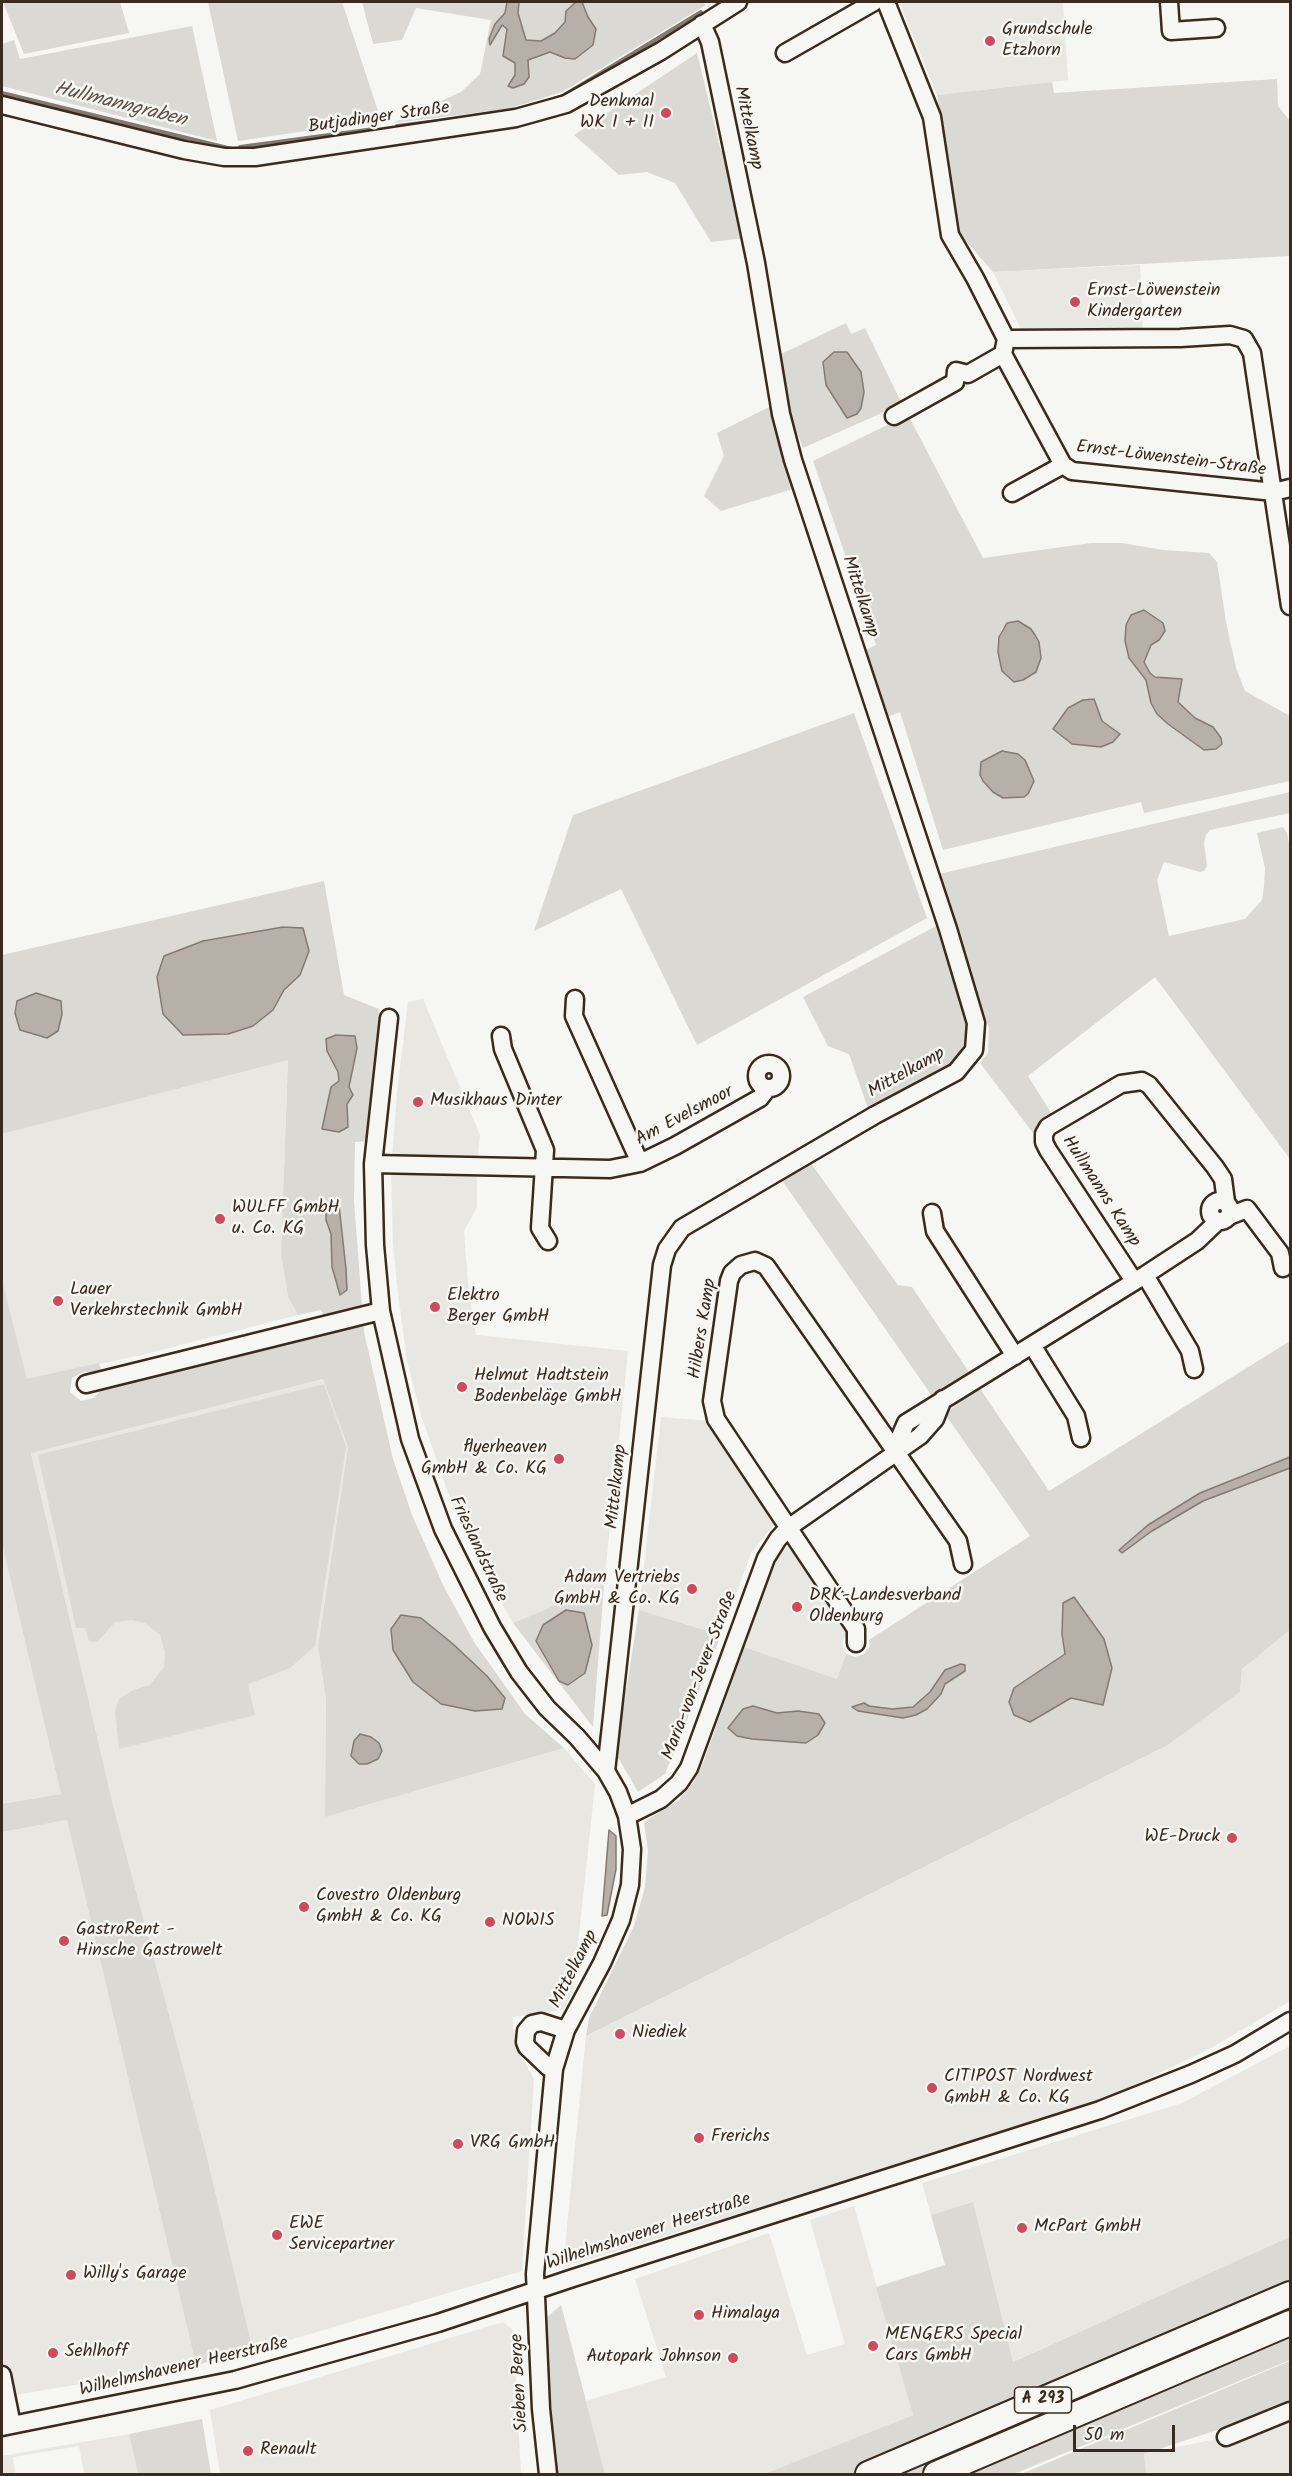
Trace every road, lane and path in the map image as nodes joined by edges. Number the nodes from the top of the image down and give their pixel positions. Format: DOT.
graph roads {
  1 [pos="738,2"];
  2 [pos="874,2"];
  3 [pos="886,2"];
  4 [pos="1169,2"];
  5 [pos="702,24"];
  6 [pos="1216,28"];
  7 [pos="785,53"];
  8 [pos="2,105"];
  9 [pos="1004,347"];
  10 [pos="894,416"];
  11 [pos="1063,465"];
  12 [pos="1282,490"];
  13 [pos="1012,493"];
  14 [pos="1290,606"];
  15 [pos="575,999"];
  16 [pos="389,1018"];
  17 [pos="501,1036"];
  18 [pos="767,1089"];
  19 [pos="640,1163"];
  20 [pos="373,1164"];
  21 [pos="544,1168"];
  22 [pos="1224,1213"];
  23 [pos="932,1214"];
  24 [pos="548,1241"];
  25 [pos="1283,1268"];
  26 [pos="1140,1278"];
  27 [pos="381,1311"];
  28 [pos="1032,1345"];
  29 [pos="1015,1356"];
  30 [pos="1194,1369"];
  31 [pos="86,1384"];
  32 [pos="1081,1438"];
  33 [pos="897,1453"];
  34 [pos="789,1528"];
  35 [pos="963,1564"];
  36 [pos="856,1643"];
  37 [pos="606,1771"];
  38 [pos="627,1816"];
  39 [pos="1290,2021"];
  40 [pos="567,2030"];
  41 [pos="554,2069"];
  42 [pos="535,2290"];
  43 [pos="1290,2294"];
  44 [pos="1290,2323"];
  45 [pos="2,2375"];
  46 [pos="1290,2411"];
  47 [pos="7,2426"];
  48 [pos="1226,2437"];
  49 [pos="548,2475"];
  50 [pos="868,2475"];
  51 [pos="936,2475"];
  1 -- 5 [label="street, Butjadinger Straße"];
  2 -- 7 [label="street"];
  3 -- 9 [label="street, Ernst-Löwenstein-Straße"];
  4 -- 6 [label="street"];
  5 -- 8 [label="street, Butjadinger Straße"];
  5 -- 37 [label="street, Mittelkamp"];
  9 -- 10 [label="street, Ernst-Löwenstein-Straße"];
  9 -- 11 [label="street, Ernst-Löwenstein-Straße"];
  9 -- 12 [label="street, Ernst-Löwenstein-Straße"];
  11 -- 12 [label="street, Ernst-Löwenstein-Straße"];
  11 -- 13 [label="street, Ernst-Löwenstein-Straße"];
  12 -- 14 [label="street"];
  15 -- 19 [label="street"];
  16 -- 20 [label="street, Frieslandstraße"];
  17 -- 21 [label="street"];
  18 -- 19 [label="street, Am Evelsmoor"];
  19 -- 21 [label="street, Am Evelsmoor"];
  20 -- 21 [label="street, Am Evelsmoor"];
  20 -- 27 [label="street, Frieslandstraße"];
  21 -- 24 [label="street"];
  22 -- 25 [label="street"];
  22 -- 26 [label="street, Maria-von-Jever-Straße"];
  22 -- 26 [label="street, Hullmanns Kamp"];
  23 -- 29 [label="street"];
  26 -- 28 [label="street, Maria-von-Jever-Straße"];
  26 -- 30 [label="street"];
  27 -- 31 [label="street"];
  27 -- 37 [label="street, Frieslandstraße"];
  28 -- 29 [label="street, Maria-von-Jever-Straße"];
  28 -- 32 [label="street"];
  29 -- 33 [label="street, Maria-von-Jever-Straße"];
  33 -- 34 [label="street, Maria-von-Jever-Straße"];
  33 -- 34 [label="street, Hilbers Kamp"];
  33 -- 35 [label="street"];
  34 -- 36 [label="street"];
  34 -- 38 [label="street, Maria-von-Jever-Straße"];
  37 -- 38 [label="street, Mittelkamp"];
  38 -- 40 [label="street, Mittelkamp"];
  39 -- 42 [label="street, Wilhelmshavener Heerstraße"];
  40 -- 41 [label="street, Mittelkamp"];
  40 -- 41 [label="street, Mittelkamp"];
  41 -- 42 [label="street, Mittelkamp"];
  42 -- 47 [label="street, Wilhelmshavener Heerstraße"];
  42 -- 49 [label="street, Sieben Berge"];
  43 -- 50 [label="highway, A 293"];
  44 -- 51 [label="highway, A 293"];
  45 -- 47 [label="street"];
  46 -- 48 [label="street"];
}
